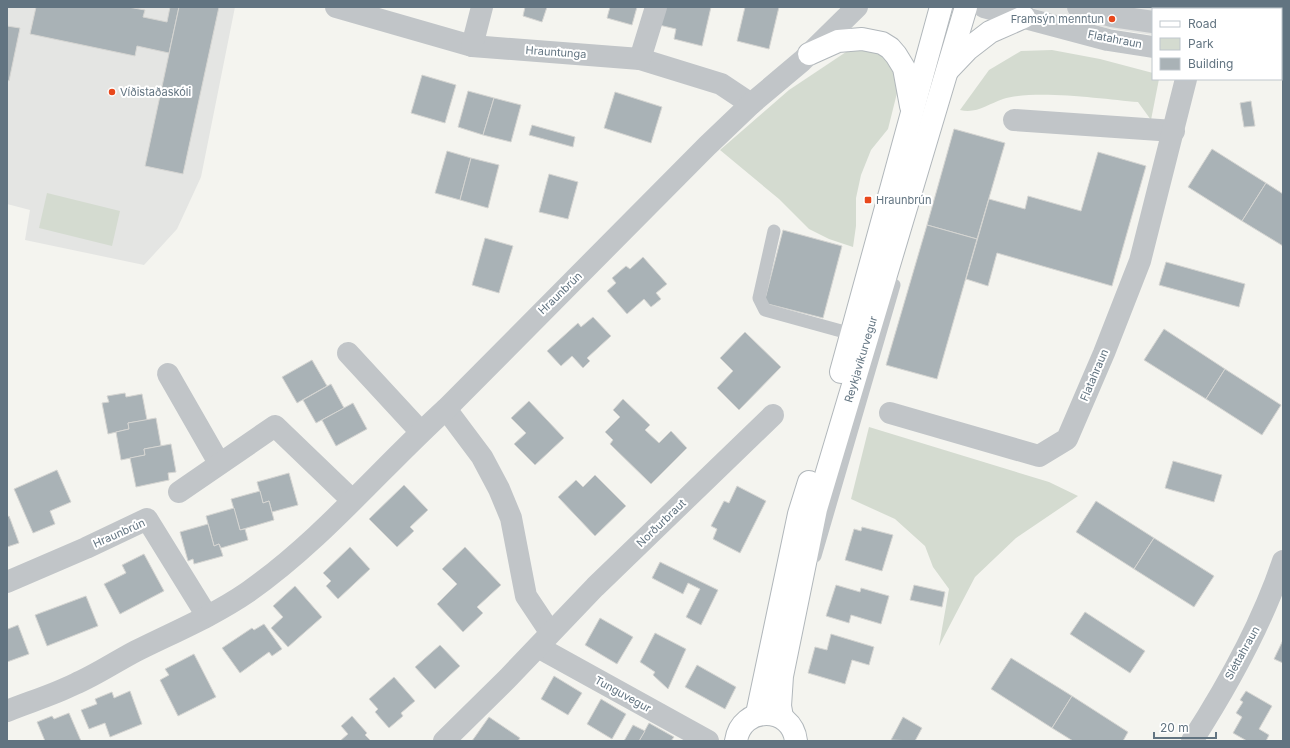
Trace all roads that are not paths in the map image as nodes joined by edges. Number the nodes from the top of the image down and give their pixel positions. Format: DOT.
graph roads {
  1 [pos="336,7"];
  2 [pos="482,7"];
  3 [pos="656,7"];
  4 [pos="857,7"];
  5 [pos="941,7"];
  6 [pos="966,7"];
  7 [pos="984,7"];
  8 [pos="1078,7"];
  9 [pos="1024,17"];
  10 [pos="1152,22"];
  11 [pos="472,46"];
  12 [pos="1152,47"];
  13 [pos="809,54"];
  14 [pos="640,59"];
  15 [pos="946,72"];
  16 [pos="1186,80"];
  17 [pos="751,104"];
  18 [pos="912,112"];
  19 [pos="1014,120"];
  20 [pos="1174,131"];
  21 [pos="774,231"];
  22 [pos="852,334"];
  23 [pos="348,353"];
  24 [pos="168,374"];
  25 [pos="446,409"];
  26 [pos="890,413"];
  27 [pos="773,416"];
  28 [pos="420,432"];
  29 [pos="219,463"];
  30 [pos="179,492"];
  31 [pos="352,500"];
  32 [pos="1283,561"];
  33 [pos="7,582"];
  34 [pos="207,616"];
  35 [pos="544,640"];
  36 [pos="7,711"];
  37 [pos="757,714"];
  38 [pos="782,717"];
  39 [pos="444,741"];
  40 [pos="708,741"];
  41 [pos="736,741"];
  42 [pos="796,741"];
  43 [pos="1192,741"];
  1 -- 11 [label="street, Hrauntunga"];
  2 -- 11 [label="street"];
  3 -- 14 [label="street"];
  4 -- 13 [label="street, Hraunbrún"];
  5 -- 18 [label="main road, Reykjavíkurvegur"];
  6 -- 15 [label="main road, Reykjavíkurvegur"];
  7 -- 9 [label="street, Flatahraun"];
  8 -- 10 [label="street, Flatahraun"];
  9 -- 12 [label="street, Flatahraun"];
  9 -- 15 [label="main road"];
  11 -- 14 [label="street, Hrauntunga"];
  13 -- 17 [label="street, Hraunbrún"];
  13 -- 18 [label="main road"];
  14 -- 17 [label="street, Hrauntunga"];
  15 -- 38 [label="main road, Reykjavíkurvegur"];
  16 -- 20 [label="street, Flatahraun"];
  17 -- 25 [label="street, Hraunbrún"];
  18 -- 22 [label="main road, Reykjavíkurvegur"];
  19 -- 20 [label="street"];
  20 -- 26 [label="street, Flatahraun"];
  21 -- 22 [label="lane"];
  22 -- 37 [label="main road, Reykjavíkurvegur"];
  23 -- 28 [label="street"];
  24 -- 29 [label="street"];
  25 -- 28 [label="street, Hraunbrún"];
  25 -- 35 [label="street"];
  27 -- 35 [label="street, Norðurbraut"];
  28 -- 31 [label="street, Hraunbrún"];
  29 -- 30 [label="street"];
  29 -- 31 [label="street"];
  31 -- 34 [label="street, Hraunbrún"];
  32 -- 43 [label="street, Sléttahraun"];
  33 -- 34 [label="street, Hraunbrún"];
  34 -- 36 [label="street, Hraunbrún"];
  35 -- 39 [label="street, Norðurbraut"];
  35 -- 40 [label="street, Tunguvegur"];
  37 -- 38 [label="main road"];
  37 -- 41 [label="main road"];
  38 -- 42 [label="main road"];
}
